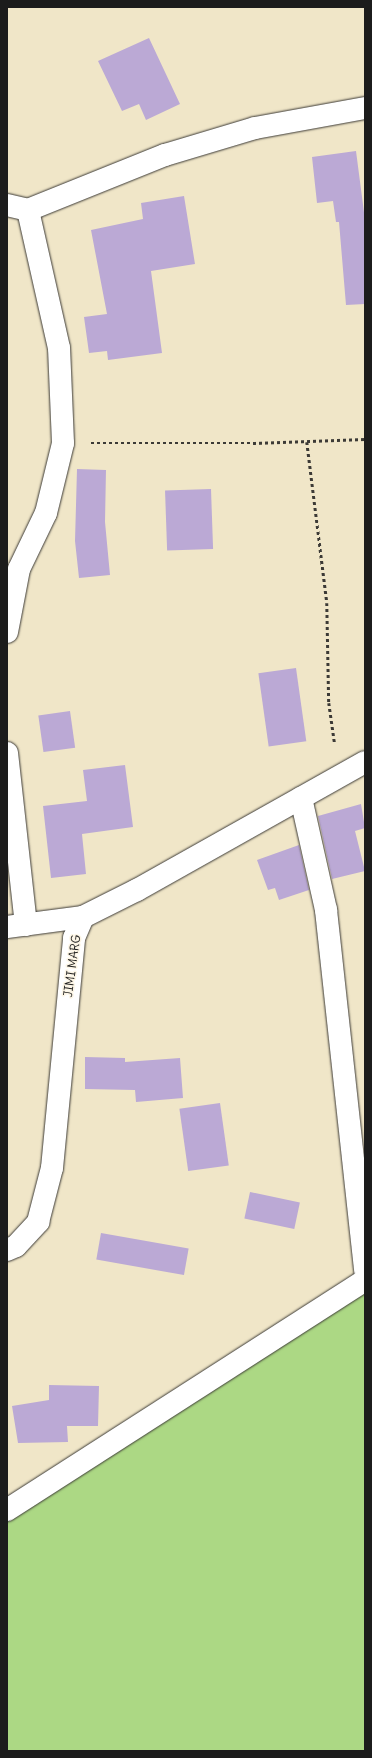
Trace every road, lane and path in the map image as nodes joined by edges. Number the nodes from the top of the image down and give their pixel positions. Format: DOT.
graph roads {
  1 [pos="365,108"];
  2 [pos="7,205"];
  3 [pos="28,210"];
  4 [pos="365,439"];
  5 [pos="307,442"];
  6 [pos="63,443"];
  7 [pos="7,632"];
  8 [pos="7,753"];
  9 [pos="365,762"];
  10 [pos="340,776"];
  11 [pos="301,798"];
  12 [pos="83,917"];
  13 [pos="16,926"];
  14 [pos="7,1250"];
  15 [pos="365,1270"];
  16 [pos="365,1280"];
  17 [pos="7,1510"];
  1 -- 3 [label="street"];
  2 -- 3 [label="street"];
  3 -- 6 [label="street"];
  4 -- 5 [label="path"];
  5 -- 6 [label="path"];
  5 -- 10 [label="path"];
  6 -- 7 [label="street"];
  8 -- 13 [label="street"];
  9 -- 10 [label="street"];
  10 -- 11 [label="street"];
  11 -- 12 [label="street"];
  11 -- 15 [label="street"];
  12 -- 13 [label="street"];
  12 -- 14 [label="street, JIMI MARG"];
  16 -- 17 [label="street"];
}
